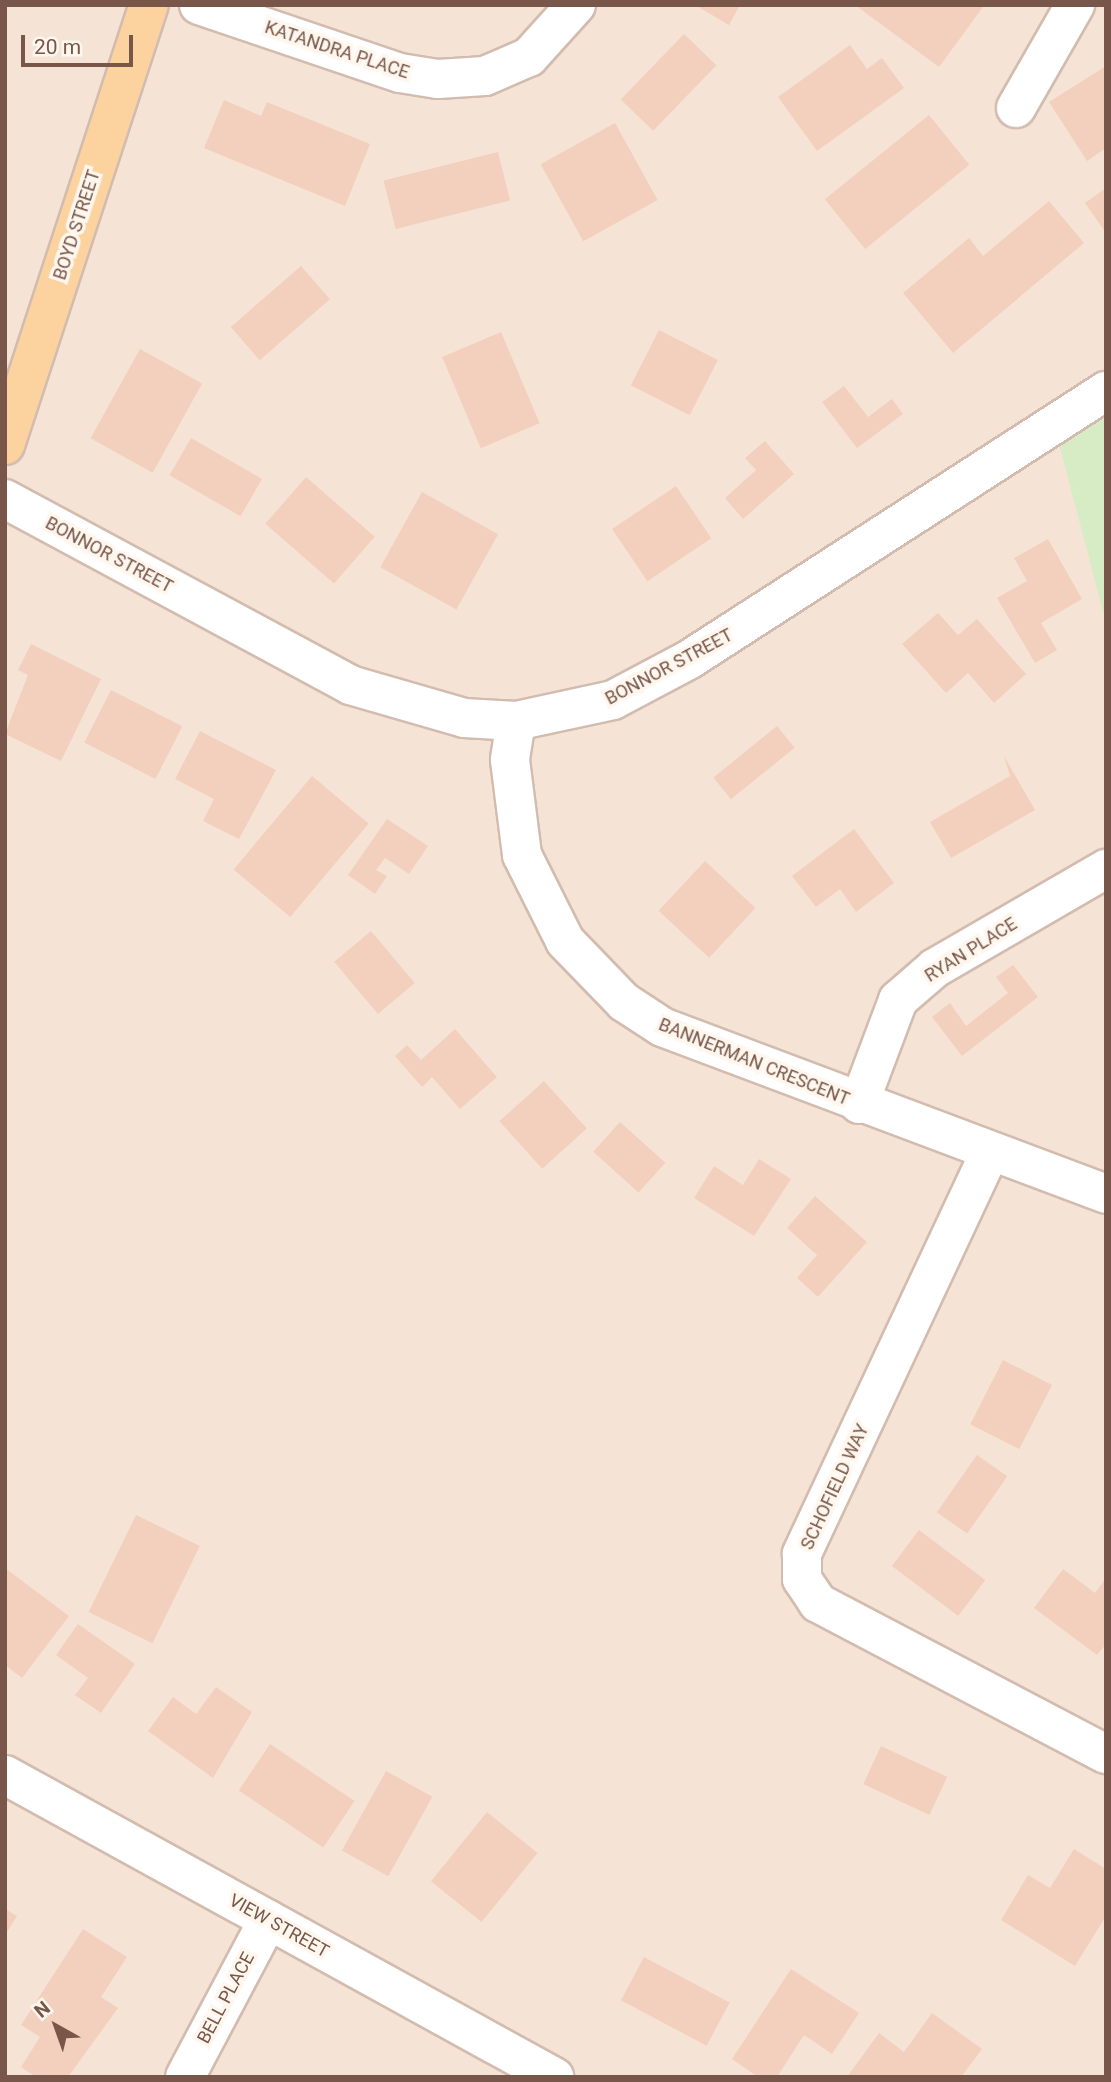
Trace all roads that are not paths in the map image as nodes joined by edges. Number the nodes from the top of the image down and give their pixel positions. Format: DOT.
graph roads {
  1 [pos="149,5"];
  2 [pos="199,5"];
  3 [pos="576,5"];
  4 [pos="1075,5"];
  5 [pos="1016,108"];
  6 [pos="1106,391"];
  7 [pos="5,445"];
  8 [pos="5,499"];
  9 [pos="516,722"];
  10 [pos="1106,869"];
  11 [pos="859,1104"];
  12 [pos="990,1152"];
  13 [pos="1106,1194"];
  14 [pos="1106,1754"];
  15 [pos="5,1775"];
  16 [pos="268,1920"];
  17 [pos="186,2077"];
  18 [pos="554,2077"];
  1 -- 7 [label="main road, BOYD STREET"];
  2 -- 3 [label="street, KATANDRA PLACE"];
  4 -- 5 [label="street"];
  6 -- 9 [label="street, BONNOR STREET"];
  8 -- 9 [label="street, BONNOR STREET"];
  9 -- 11 [label="street, BANNERMAN CRESCENT"];
  10 -- 11 [label="street, RYAN PLACE"];
  11 -- 12 [label="street, BANNERMAN CRESCENT"];
  12 -- 13 [label="street, BANNERMAN CRESCENT"];
  12 -- 14 [label="street, SCHOFIELD WAY"];
  15 -- 16 [label="street, VIEW STREET"];
  16 -- 17 [label="street, BELL PLACE"];
  16 -- 18 [label="street, VIEW STREET"];
}
